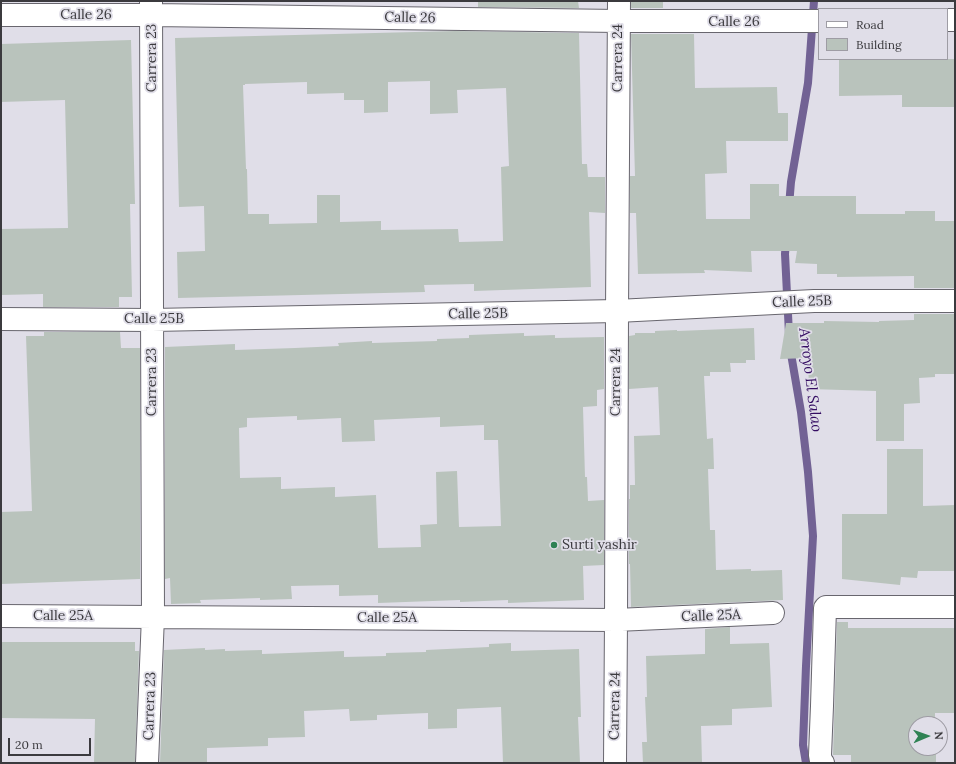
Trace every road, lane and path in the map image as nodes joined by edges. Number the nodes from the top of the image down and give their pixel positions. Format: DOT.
graph roads {
  1 [pos="151,8"];
  2 [pos="619,11"];
  3 [pos="1,15"];
  4 [pos="818,21"];
  5 [pos="955,301"];
  6 [pos="616,311"];
  7 [pos="1,319"];
  8 [pos="152,320"];
  9 [pos="955,607"];
  10 [pos="773,613"];
  11 [pos="1,616"];
  12 [pos="153,616"];
  13 [pos="616,620"];
  14 [pos="147,763"];
  15 [pos="615,763"];
  16 [pos="823,763"];
  1 -- 2 [label="street, Calle 26"];
  1 -- 3 [label="street, Calle 26"];
  1 -- 8 [label="street, Carrera 23"];
  2 -- 4 [label="street, Calle 26"];
  2 -- 6 [label="street, Carrera 24"];
  5 -- 6 [label="street, Calle 25B"];
  6 -- 8 [label="street, Calle 25B"];
  6 -- 13 [label="street, Carrera 24"];
  7 -- 8 [label="street, Calle 25B"];
  8 -- 12 [label="street, Carrera 23"];
  9 -- 16 [label="street"];
  10 -- 13 [label="street, Calle 25A"];
  11 -- 12 [label="street, Calle 25A"];
  12 -- 13 [label="street, Calle 25A"];
  12 -- 14 [label="street, Carrera 23"];
  13 -- 15 [label="street, Carrera 24"];
}
